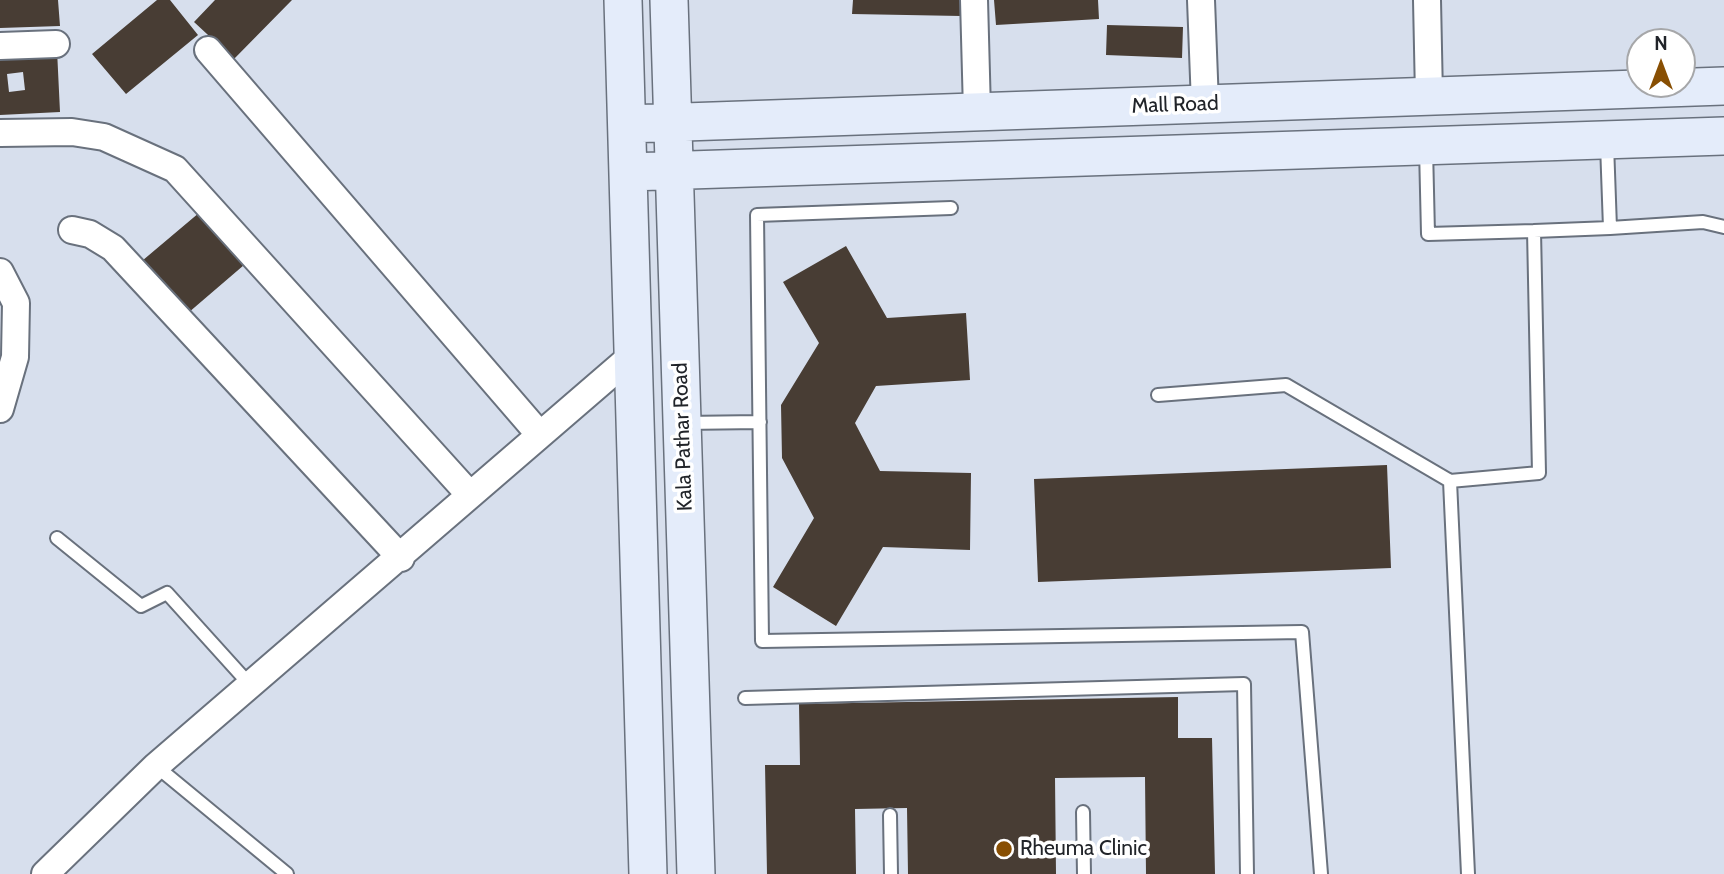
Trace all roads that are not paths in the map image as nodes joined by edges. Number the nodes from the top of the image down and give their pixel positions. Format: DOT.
graph roads {
  1 [pos="623,0"];
  2 [pos="669,0"];
  3 [pos="974,0"];
  4 [pos="1201,0"];
  5 [pos="1427,0"];
  6 [pos="56,44"];
  7 [pos="0,46"];
  8 [pos="208,50"];
  9 [pos="1724,86"];
  10 [pos="1429,96"];
  11 [pos="1205,104"];
  12 [pos="977,111"];
  13 [pos="674,122"];
  14 [pos="627,124"];
  15 [pos="0,133"];
  16 [pos="1724,135"];
  17 [pos="1607,141"];
  18 [pos="1426,147"];
  19 [pos="676,170"];
  20 [pos="629,172"];
  21 [pos="951,208"];
  22 [pos="1724,227"];
  23 [pos="1610,228"];
  24 [pos="72,230"];
  25 [pos="1534,231"];
  26 [pos="0,272"];
  27 [pos="634,354"];
  28 [pos="1158,395"];
  29 [pos="0,409"];
  30 [pos="760,422"];
  31 [pos="683,423"];
  32 [pos="540,435"];
  33 [pos="1450,481"];
  34 [pos="470,495"];
  35 [pos="57,538"];
  36 [pos="401,558"];
  37 [pos="251,686"];
  38 [pos="745,698"];
  39 [pos="156,766"];
  40 [pos="1083,812"];
  41 [pos="890,815"];
  42 [pos="45,874"];
  43 [pos="287,874"];
  44 [pos="648,874"];
  45 [pos="696,874"];
  46 [pos="891,874"];
  47 [pos="1084,874"];
  48 [pos="1247,874"];
  49 [pos="1321,874"];
  50 [pos="1468,874"];
  1 -- 14 [label="street"];
  2 -- 13 [label="street, Kala Pathar Road"];
  3 -- 12 [label="street"];
  4 -- 11 [label="street"];
  5 -- 10 [label="street"];
  6 -- 7 [label="street"];
  8 -- 32 [label="street"];
  9 -- 10 [label="street, Mall Road"];
  10 -- 11 [label="street, Mall Road"];
  11 -- 12 [label="street, Mall Road"];
  12 -- 13 [label="street, Mall Road"];
  13 -- 14 [label="street, Mall Road"];
  13 -- 19 [label="street, Kala Pathar Road"];
  14 -- 20 [label="street"];
  15 -- 34 [label="street"];
  16 -- 17 [label="street"];
  17 -- 18 [label="street"];
  17 -- 23 [label="lane"];
  18 -- 19 [label="street"];
  18 -- 25 [label="lane"];
  19 -- 20 [label="street"];
  19 -- 31 [label="street, Kala Pathar Road"];
  20 -- 27 [label="street"];
  21 -- 30 [label="lane"];
  22 -- 23 [label="lane"];
  23 -- 25 [label="lane"];
  24 -- 36 [label="street"];
  25 -- 33 [label="lane"];
  26 -- 29 [label="street"];
  27 -- 32 [label="street"];
  27 -- 44 [label="street"];
  28 -- 33 [label="lane"];
  30 -- 31 [label="lane"];
  30 -- 49 [label="lane"];
  31 -- 45 [label="street, Kala Pathar Road"];
  32 -- 34 [label="street"];
  33 -- 50 [label="lane"];
  34 -- 36 [label="street"];
  35 -- 37 [label="lane"];
  36 -- 37 [label="street"];
  37 -- 39 [label="street"];
  38 -- 48 [label="lane"];
  39 -- 42 [label="street"];
  39 -- 43 [label="lane"];
  40 -- 47 [label="lane"];
  41 -- 46 [label="lane"];
}
